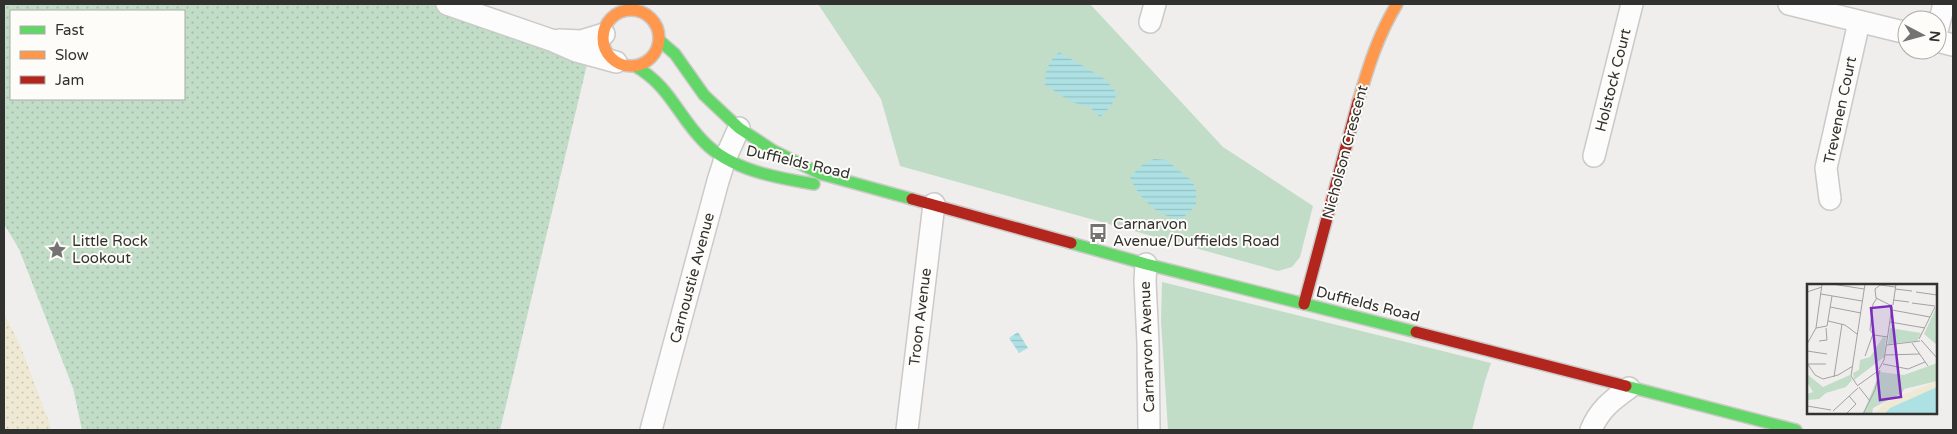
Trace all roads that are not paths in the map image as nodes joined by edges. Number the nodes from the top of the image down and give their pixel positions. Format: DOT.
graph roads {
  1 [pos="447,4"];
  2 [pos="632,4"];
  3 [pos="1397,4"];
  4 [pos="1632,4"];
  5 [pos="1789,4"];
  6 [pos="642,11"];
  7 [pos="1860,22"];
  8 [pos="605,23"];
  9 [pos="1897,31"];
  10 [pos="551,40"];
  11 [pos="660,40"];
  12 [pos="626,64"];
  13 [pos="739,128"];
  14 [pos="1594,156"];
  15 [pos="725,159"];
  16 [pos="1830,200"];
  17 [pos="934,204"];
  18 [pos="1146,264"];
  19 [pos="1304,304"];
  20 [pos="1629,388"];
  21 [pos="651,430"];
  22 [pos="907,430"];
  23 [pos="1149,430"];
  24 [pos="1591,430"];
  25 [pos="1796,430"];
  1 -- 10 [label="street"];
  2 -- 6 [label="street"];
  3 -- 19 [label="street, Nicholson Crescent"];
  4 -- 14 [label="street, Holstock Court"];
  5 -- 7 [label="street"];
  6 -- 8 [label="street"];
  6 -- 11 [label="street"];
  7 -- 9 [label="street"];
  7 -- 16 [label="street, Trevenen Court"];
  8 -- 10 [label="street"];
  8 -- 12 [label="street"];
  10 -- 12 [label="street"];
  11 -- 12 [label="street"];
  11 -- 13 [label="street, Duffields Road"];
  12 -- 15 [label="street, Duffields Road"];
  13 -- 15 [label="street, Carnoustie Avenue"];
  13 -- 17 [label="street, Duffields Road"];
  15 -- 17 [label="street, Duffields Road"];
  15 -- 21 [label="street, Carnoustie Avenue"];
  17 -- 18 [label="street, Duffields Road"];
  17 -- 22 [label="street, Troon Avenue"];
  18 -- 19 [label="street, Duffields Road"];
  18 -- 23 [label="street, Carnarvon Avenue"];
  19 -- 20 [label="street, Duffields Road"];
  20 -- 24 [label="street"];
  20 -- 25 [label="street, Duffields Road"];
}
